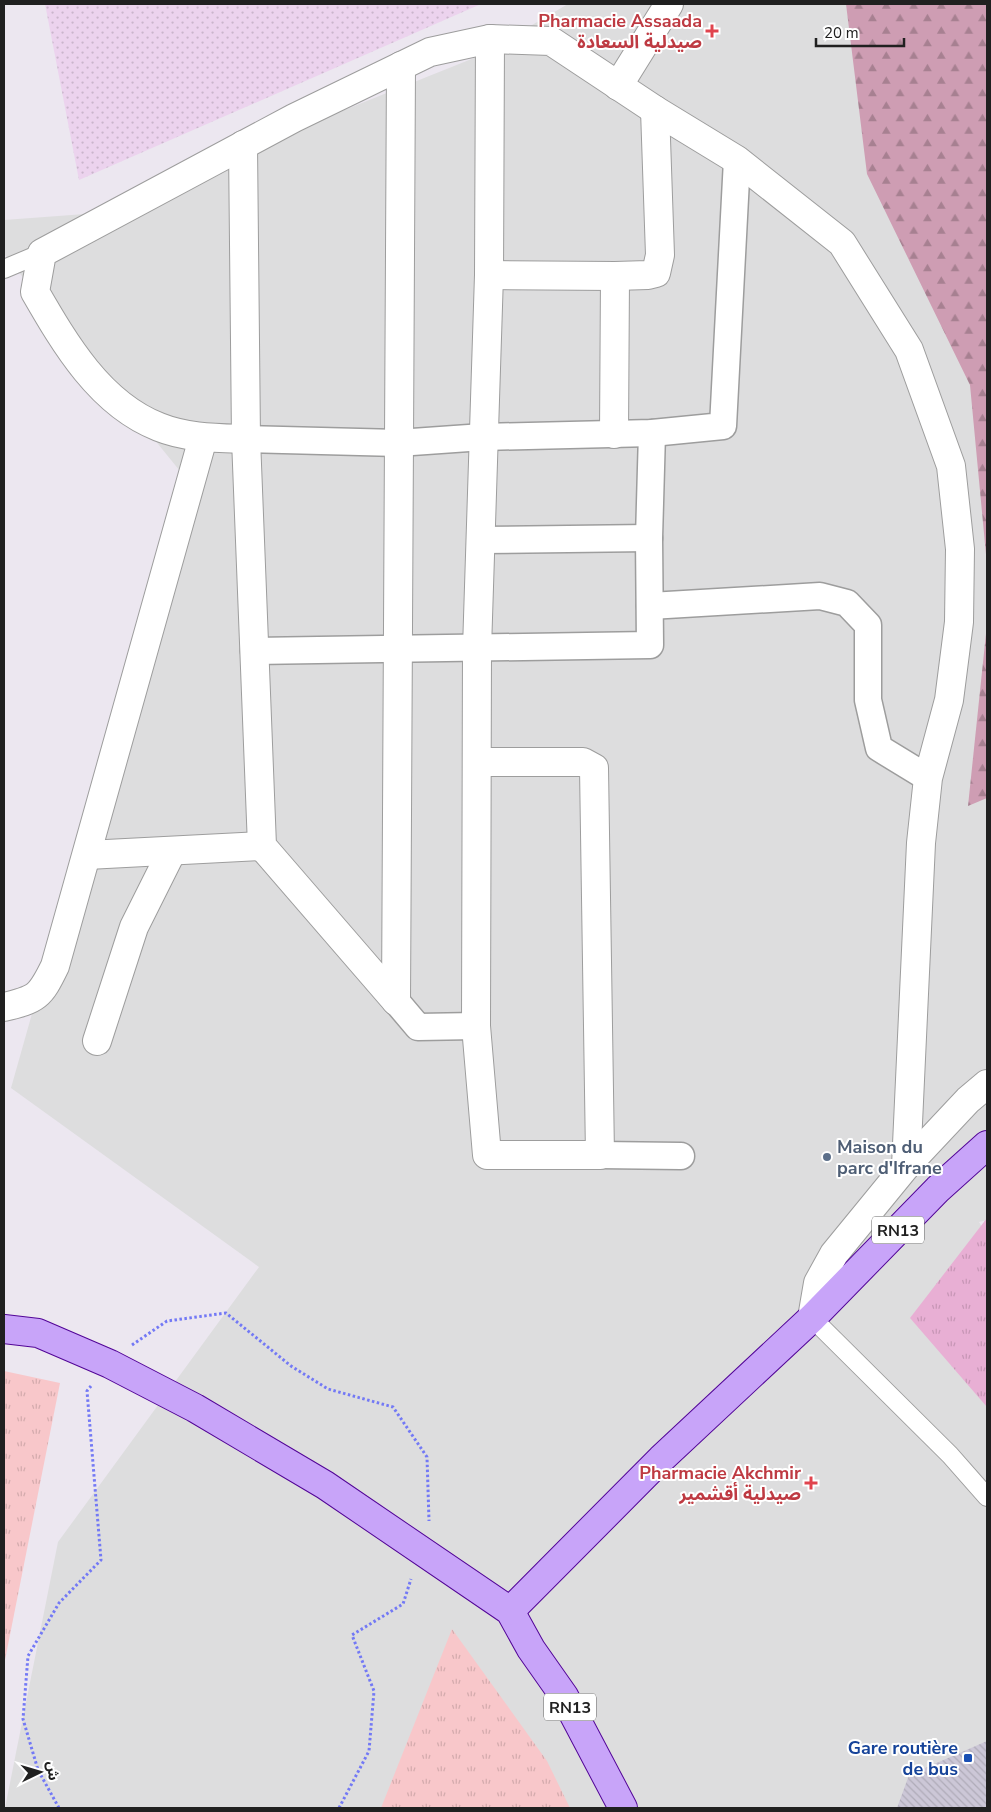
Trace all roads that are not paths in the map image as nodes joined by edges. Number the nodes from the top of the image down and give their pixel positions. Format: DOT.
graph roads {
  1 [pos="669,4"];
  2 [pos="490,39"];
  3 [pos="401,66"];
  4 [pos="618,86"];
  5 [pos="655,110"];
  6 [pos="243,145"];
  7 [pos="737,160"];
  8 [pos="42,253"];
  9 [pos="4,269"];
  10 [pos="489,275"];
  11 [pos="614,276"];
  12 [pos="652,433"];
  13 [pos="614,434"];
  14 [pos="483,437"];
  15 [pos="202,438"];
  16 [pos="246,439"];
  17 [pos="398,443"];
  18 [pos="649,538"];
  19 [pos="481,540"];
  20 [pos="650,606"];
  21 [pos="477,649"];
  22 [pos="397,650"];
  23 [pos="254,651"];
  24 [pos="477,762"];
  25 [pos="928,778"];
  26 [pos="262,846"];
  27 [pos="172,851"];
  28 [pos="87,855"];
  29 [pos="396,1001"];
  30 [pos="4,1007"];
  31 [pos="476,1026"];
  32 [pos="97,1041"];
  33 [pos="987,1084"];
  34 [pos="987,1145"];
  35 [pos="600,1155"];
  36 [pos="681,1156"];
  37 [pos="906,1166"];
  38 [pos="812,1318"];
  39 [pos="4,1329"];
  40 [pos="987,1497"];
  41 [pos="510,1610"];
  42 [pos="623,1808"];
  1 -- 4 [label="street"];
  2 -- 3 [label="street"];
  2 -- 4 [label="street"];
  2 -- 10 [label="street"];
  3 -- 6 [label="street"];
  3 -- 17 [label="street"];
  4 -- 5 [label="street"];
  5 -- 7 [label="street"];
  5 -- 11 [label="street"];
  6 -- 8 [label="street"];
  6 -- 16 [label="street"];
  7 -- 12 [label="street"];
  7 -- 25 [label="street"];
  8 -- 9 [label="lane"];
  8 -- 15 [label="street"];
  10 -- 11 [label="street"];
  10 -- 14 [label="street"];
  11 -- 13 [label="street"];
  12 -- 13 [label="street"];
  12 -- 18 [label="street"];
  13 -- 14 [label="street"];
  14 -- 17 [label="street"];
  14 -- 19 [label="street"];
  15 -- 16 [label="street"];
  15 -- 28 [label="street"];
  16 -- 17 [label="street"];
  16 -- 23 [label="street"];
  17 -- 22 [label="street"];
  18 -- 19 [label="street"];
  18 -- 20 [label="street"];
  19 -- 21 [label="street"];
  20 -- 21 [label="street"];
  20 -- 25 [label="street"];
  21 -- 22 [label="street"];
  21 -- 24 [label="street"];
  22 -- 23 [label="street"];
  22 -- 29 [label="street"];
  23 -- 26 [label="street"];
  24 -- 31 [label="street"];
  24 -- 35 [label="street"];
  25 -- 37 [label="street"];
  26 -- 27 [label="street"];
  26 -- 29 [label="street"];
  27 -- 28 [label="street"];
  27 -- 32 [label="street"];
  28 -- 30 [label="street"];
  29 -- 31 [label="street"];
  31 -- 35 [label="street"];
  33 -- 37 [label="street"];
  34 -- 38 [label="main road, RN13"];
  35 -- 36 [label="street"];
  37 -- 38 [label="street"];
  38 -- 40 [label="lane"];
  38 -- 41 [label="main road, RN13"];
  39 -- 41 [label="main road"];
  41 -- 42 [label="main road, RN13"];
}
